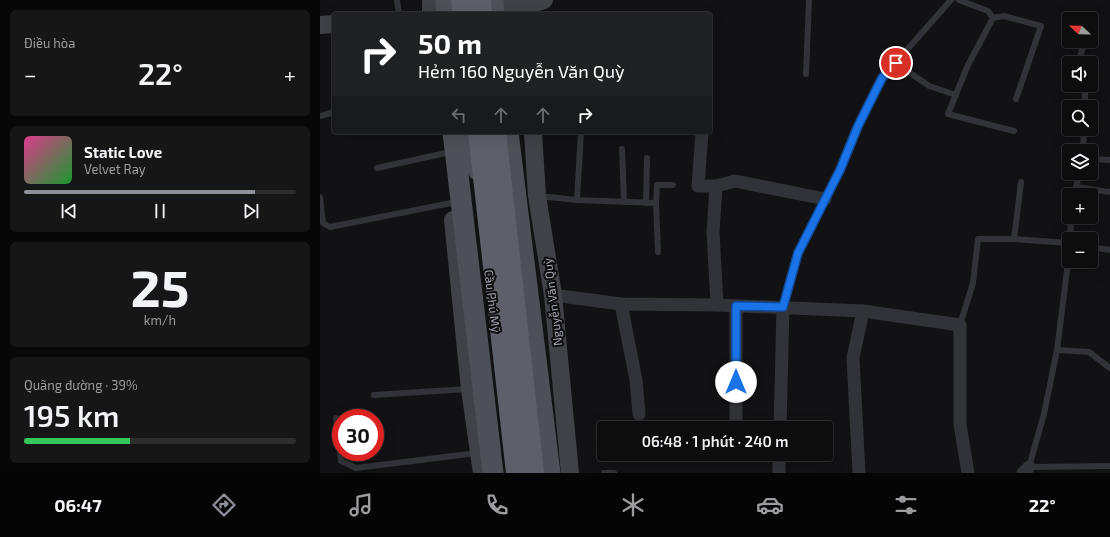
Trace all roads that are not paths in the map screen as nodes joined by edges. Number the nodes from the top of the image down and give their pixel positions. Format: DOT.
graph roads {
  1 [pos="397,0"];
  2 [pos="480,0"];
  3 [pos="488,0"];
  4 [pos="493,0"];
  5 [pos="544,0"];
  6 [pos="809,0"];
  7 [pos="951,0"];
  8 [pos="959,0"];
  9 [pos="447,7"];
  10 [pos="519,7"];
  11 [pos="399,12"];
  12 [pos="481,12"];
  13 [pos="491,12"];
  14 [pos="494,12"];
  15 [pos="993,18"];
  16 [pos="332,24"];
  17 [pos="320,25"];
  18 [pos="896,63"];
  19 [pos="806,74"];
  20 [pos="956,95"];
  21 [pos="1016,98"];
  22 [pos="332,113"];
  23 [pos="320,116"];
  24 [pos="1014,131"];
  25 [pos="444,134"];
  26 [pos="453,134"];
  27 [pos="465,134"];
  28 [pos="479,134"];
  29 [pos="495,134"];
  30 [pos="508,134"];
  31 [pos="508,134"];
  32 [pos="533,134"];
  33 [pos="581,134"];
  34 [pos="702,134"];
  35 [pos="622,148"];
  36 [pos="446,153"];
  37 [pos="646,158"];
  38 [pos="1098,159"];
  39 [pos="1110,160"];
  40 [pos="377,168"];
  41 [pos="1078,180"];
  42 [pos="1022,182"];
  43 [pos="673,185"];
  44 [pos="716,186"];
  45 [pos="1076,187"];
  46 [pos="1110,192"];
  47 [pos="537,196"];
  48 [pos="320,197"];
  49 [pos="825,199"];
  50 [pos="577,200"];
  51 [pos="624,202"];
  52 [pos="451,203"];
  53 [pos="646,203"];
  54 [pos="656,203"];
  55 [pos="1014,239"];
  56 [pos="1062,242"];
  57 [pos="1098,247"];
  58 [pos="1110,250"];
  59 [pos="658,252"];
  60 [pos="1067,268"];
  61 [pos="553,295"];
  62 [pos="621,304"];
  63 [pos="716,305"];
  64 [pos="736,306"];
  65 [pos="783,307"];
  66 [pos="863,311"];
  67 [pos="960,325"];
  68 [pos="1057,350"];
  69 [pos="1110,368"];
  70 [pos="470,389"];
  71 [pos="374,395"];
  72 [pos="639,414"];
  73 [pos="736,421"];
  74 [pos="780,421"];
  75 [pos="478,453"];
  76 [pos="341,461"];
  77 [pos="779,461"];
  78 [pos="1110,466"];
  79 [pos="1026,470"];
  80 [pos="1100,470"];
  81 [pos="482,473"];
  82 [pos="493,473"];
  83 [pos="512,473"];
  84 [pos="517,473"];
  85 [pos="533,473"];
  86 [pos="541,473"];
  87 [pos="550,473"];
  88 [pos="570,473"];
  89 [pos="604,473"];
  90 [pos="614,473"];
  91 [pos="779,473"];
  92 [pos="859,473"];
  93 [pos="968,473"];
  1 -- 11 [label="lane"];
  2 -- 12 [label="highway, bridge"];
  3 -- 13 [label="main road"];
  4 -- 14 [label="main road, bridge"];
  5 -- 10 [label="street"];
  6 -- 19 [label="lane"];
  7 -- 18 [label="lane"];
  8 -- 15 [label="lane"];
  9 -- 10 [label="street"];
  15 -- 20 [label="lane"];
  15 -- 21 [label="lane"];
  16 -- 17 [label="street"];
  18 -- 20 [label="lane"];
  18 -- 49 [label="lane"];
  20 -- 24 [label="lane"];
  22 -- 23 [label="lane"];
  25 -- 36 [label="street"];
  26 -- 82 [label="main road, Cầu Phú Mỹ"];
  27 -- 83 [label="main road, Cầu Phú Mỹ"];
  28 -- 84 [label="highway, Cầu Phú Mỹ"];
  29 -- 85 [label="highway, Cầu Phú Mỹ"];
  30 -- 86 [label="main road"];
  31 -- 87 [label="main road"];
  32 -- 47 [label="street, Nguyễn Văn Quỳ"];
  33 -- 50 [label="lane"];
  34 -- 44 [label="street"];
  35 -- 51 [label="lane"];
  36 -- 40 [label="lane"];
  36 -- 52 [label="street"];
  37 -- 53 [label="lane"];
  38 -- 39 [label="lane"];
  41 -- 45 [label="lane"];
  42 -- 55 [label="lane"];
  43 -- 54 [label="lane"];
  44 -- 49 [label="street"];
  44 -- 63 [label="street"];
  45 -- 46 [label="lane"];
  47 -- 50 [label="lane"];
  47 -- 61 [label="street, Nguyễn Văn Quỳ"];
  48 -- 52 [label="lane"];
  49 -- 65 [label="lane"];
  50 -- 51 [label="lane"];
  51 -- 53 [label="lane"];
  52 -- 70 [label="street"];
  53 -- 54 [label="lane"];
  54 -- 59 [label="lane"];
  55 -- 56 [label="lane"];
  55 -- 67 [label="lane"];
  57 -- 58 [label="lane"];
  60 -- 68 [label="lane"];
  61 -- 62 [label="street"];
  61 -- 88 [label="street, Nguyễn Văn Quỳ"];
  62 -- 63 [label="street"];
  62 -- 72 [label="street"];
  63 -- 64 [label="street"];
  64 -- 65 [label="street"];
  64 -- 73 [label="street"];
  65 -- 66 [label="street"];
  65 -- 74 [label="street"];
  66 -- 67 [label="street"];
  66 -- 92 [label="street"];
  67 -- 93 [label="street"];
  68 -- 69 [label="lane"];
  68 -- 79 [label="lane"];
  70 -- 71 [label="lane"];
  70 -- 75 [label="street"];
  75 -- 76 [label="lane"];
  75 -- 81 [label="street"];
  77 -- 91 [label="street"];
  78 -- 80 [label="lane"];
  79 -- 80 [label="lane"];
  89 -- 90 [label="lane"];
}
